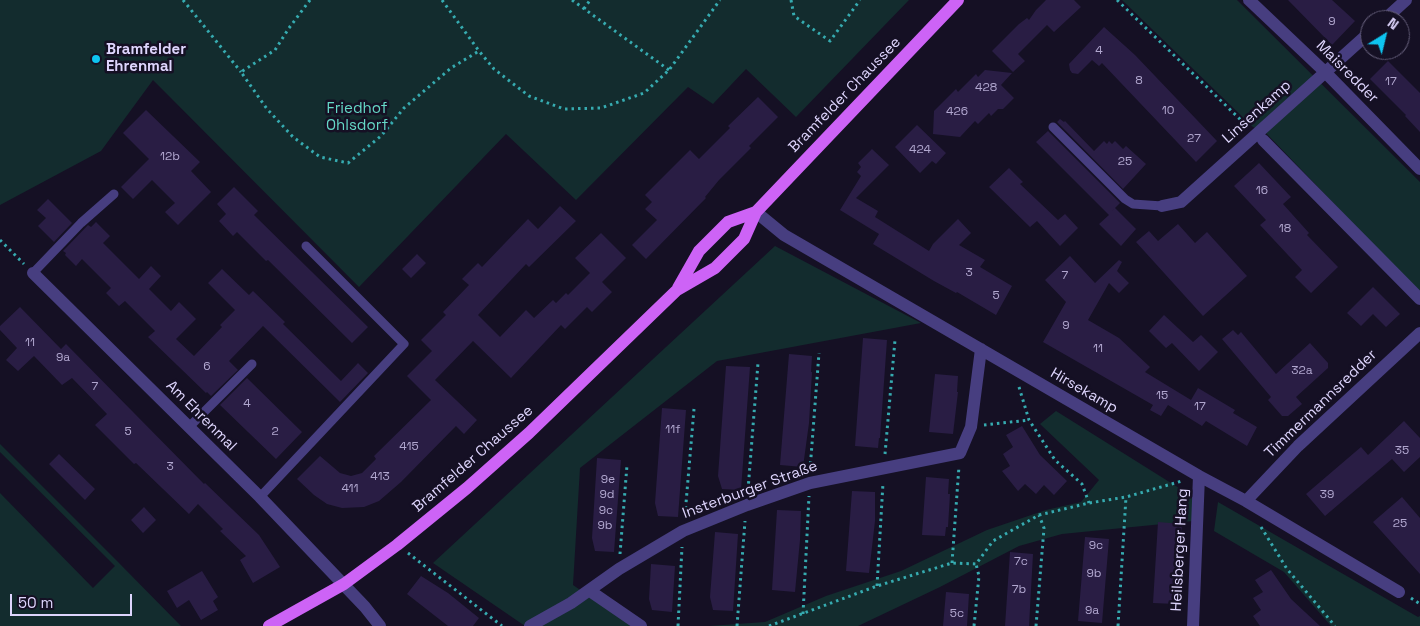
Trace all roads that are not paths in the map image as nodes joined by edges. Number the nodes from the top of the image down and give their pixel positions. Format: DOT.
graph roads {
  1 [pos="958,0"];
  2 [pos="1249,0"];
  3 [pos="1406,0"];
  4 [pos="1395,10"];
  5 [pos="1360,41"];
  6 [pos="1325,72"];
  7 [pos="1053,128"];
  8 [pos="1263,140"];
  9 [pos="1420,169"];
  10 [pos="114,194"];
  11 [pos="1162,206"];
  12 [pos="756,212"];
  13 [pos="306,246"];
  14 [pos="33,273"];
  15 [pos="677,290"];
  16 [pos="1420,299"];
  17 [pos="1420,333"];
  18 [pos="981,349"];
  19 [pos="252,364"];
  20 [pos="189,427"];
  21 [pos="1199,476"];
  22 [pos="260,498"];
  23 [pos="1246,502"];
  24 [pos="344,584"];
  25 [pos="590,591"];
  26 [pos="1400,592"];
  27 [pos="279,625"];
  28 [pos="380,626"];
  29 [pos="530,626"];
  30 [pos="641,626"];
  31 [pos="1193,626"];
  1 -- 12 [label="main road, Bramfelder Chaussee"];
  2 -- 6 [label="street, Maisredder"];
  3 -- 4 [label="street"];
  5 -- 6 [label="street, Linsenkamp"];
  6 -- 9 [label="street, Maisredder"];
  6 -- 11 [label="street, Linsenkamp"];
  7 -- 11 [label="lane"];
  8 -- 16 [label="street"];
  10 -- 14 [label="lane"];
  12 -- 15 [label="main road, Bramfelder Chaussee"];
  12 -- 15 [label="main road, Bramfelder Chaussee"];
  12 -- 18 [label="street, Hirsekamp"];
  13 -- 22 [label="lane"];
  14 -- 20 [label="street, Am Ehrenmal"];
  15 -- 24 [label="main road, Bramfelder Chaussee"];
  17 -- 23 [label="street, Timmermannsredder"];
  18 -- 21 [label="street, Hirsekamp"];
  18 -- 25 [label="street, Insterburger Straße"];
  19 -- 20 [label="lane"];
  20 -- 22 [label="street, Am Ehrenmal"];
  21 -- 23 [label="street, Hirsekamp"];
  21 -- 31 [label="street, Heilsberger Hang"];
  22 -- 24 [label="street, Am Ehrenmal"];
  23 -- 26 [label="street, Hirsekamp"];
  24 -- 27 [label="main road, Bramfelder Chaussee"];
  24 -- 28 [label="street, Am Ehrenmal"];
  25 -- 29 [label="street, Insterburger Straße"];
  25 -- 30 [label="street"];
}
